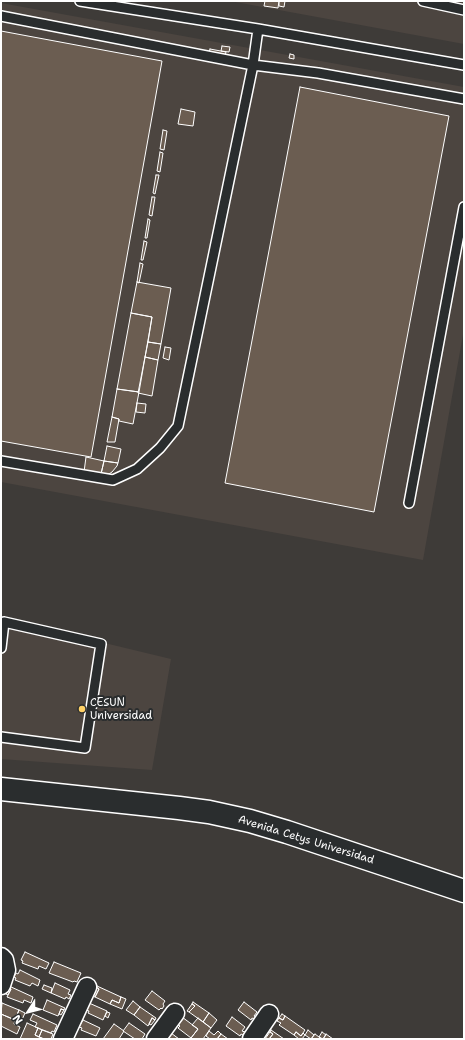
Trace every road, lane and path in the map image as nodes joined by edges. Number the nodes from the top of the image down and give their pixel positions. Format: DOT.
graph roads {
  1 [pos="80,1"];
  2 [pos="423,1"];
  3 [pos="464,10"];
  4 [pos="1,16"];
  5 [pos="258,29"];
  6 [pos="253,65"];
  7 [pos="464,65"];
  8 [pos="464,99"];
  9 [pos="464,207"];
  10 [pos="1,461"];
  11 [pos="409,503"];
  12 [pos="1,648"];
  13 [pos="1,738"];
  14 [pos="1,789"];
  15 [pos="464,891"];
  16 [pos="1,956"];
  17 [pos="1,985"];
  18 [pos="87,987"];
  19 [pos="175,1013"];
  20 [pos="269,1014"];
  21 [pos="63,1039"];
  22 [pos="156,1039"];
  23 [pos="252,1039"];
  1 -- 5 [label="lane"];
  2 -- 3 [label="lane"];
  4 -- 6 [label="lane"];
  5 -- 6 [label="lane"];
  5 -- 7 [label="lane"];
  6 -- 8 [label="lane"];
  6 -- 10 [label="lane"];
  9 -- 11 [label="lane"];
  12 -- 13 [label="lane"];
  14 -- 15 [label="main road, Avenida Cetys Universidad"];
  16 -- 17 [label="street"];
  18 -- 21 [label="street"];
  19 -- 22 [label="street"];
  20 -- 23 [label="street"];
}
